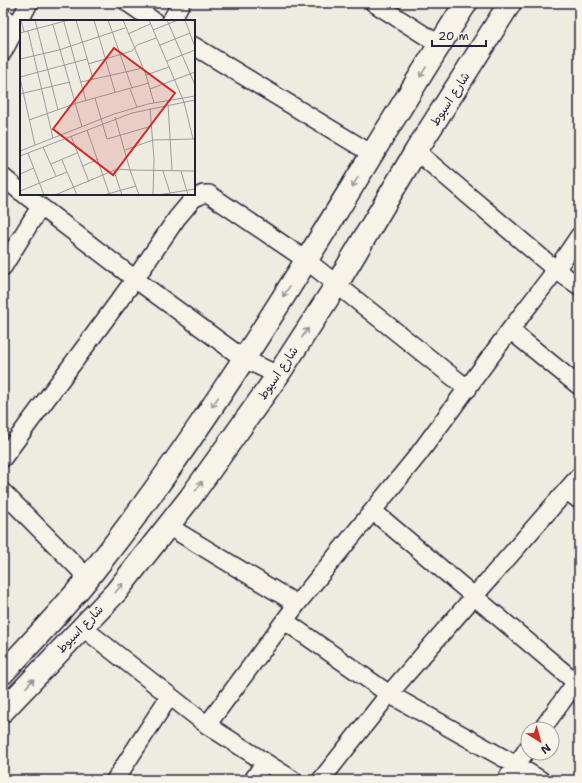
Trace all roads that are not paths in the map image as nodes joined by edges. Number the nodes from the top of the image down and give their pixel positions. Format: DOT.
graph roads {
  1 [pos="29,3"];
  2 [pos="128,3"];
  3 [pos="181,3"];
  4 [pos="374,3"];
  5 [pos="466,3"];
  6 [pos="510,3"];
  7 [pos="3,17"];
  8 [pos="20,20"];
  9 [pos="20,20"];
  10 [pos="153,20"];
  11 [pos="172,20"];
  12 [pos="17,26"];
  13 [pos="440,45"];
  14 [pos="195,47"];
  15 [pos="3,52"];
  16 [pos="416,151"];
  17 [pos="372,154"];
  18 [pos="3,177"];
  19 [pos="20,191"];
  20 [pos="25,195"];
  21 [pos="40,207"];
  22 [pos="579,236"];
  23 [pos="306,260"];
  24 [pos="3,266"];
  25 [pos="556,270"];
  26 [pos="135,279"];
  27 [pos="337,284"];
  28 [pos="579,286"];
  29 [pos="510,330"];
  30 [pos="244,359"];
  31 [pos="278,375"];
  32 [pos="579,386"];
  33 [pos="468,389"];
  34 [pos="3,458"];
  35 [pos="579,476"];
  36 [pos="3,492"];
  37 [pos="573,496"];
  38 [pos="373,512"];
  39 [pos="168,526"];
  40 [pos="88,578"];
  41 [pos="472,596"];
  42 [pos="297,604"];
  43 [pos="285,621"];
  44 [pos="82,627"];
  45 [pos="3,673"];
  46 [pos="578,682"];
  47 [pos="389,694"];
  48 [pos="169,697"];
  49 [pos="3,711"];
  50 [pos="548,721"];
  51 [pos="207,725"];
  52 [pos="520,759"];
  53 [pos="264,763"];
  54 [pos="516,765"];
  55 [pos="115,780"];
  56 [pos="253,780"];
  57 [pos="293,780"];
  58 [pos="321,780"];
  59 [pos="506,780"];
  60 [pos="540,780"];
  1 -- 8 [label="street"];
  2 -- 10 [label="street"];
  3 -- 11 [label="street"];
  4 -- 13 [label="street"];
  5 -- 13 [label="street"];
  6 -- 16 [label="street, شارع اسيوط"];
  7 -- 12 [label="street"];
  9 -- 12 [label="street"];
  12 -- 15 [label="street"];
  13 -- 17 [label="street, one-way"];
  14 -- 17 [label="street"];
  16 -- 25 [label="street"];
  16 -- 27 [label="street, شارع اسيوط"];
  17 -- 23 [label="street, one-way"];
  18 -- 19 [label="street"];
  20 -- 21 [label="street"];
  21 -- 24 [label="street"];
  21 -- 26 [label="street"];
  22 -- 25 [label="street"];
  23 -- 26 [label="street"];
  23 -- 27 [label="street"];
  23 -- 30 [label="street, one-way"];
  25 -- 28 [label="street"];
  25 -- 29 [label="street"];
  26 -- 30 [label="street"];
  26 -- 34 [label="street"];
  31 -- 27 [label="street, شارع اسيوط, one-way"];
  27 -- 33 [label="street"];
  29 -- 32 [label="street"];
  29 -- 33 [label="street"];
  30 -- 31 [label="street"];
  30 -- 40 [label="street, one-way"];
  39 -- 31 [label="street, شارع اسيوط, one-way"];
  33 -- 38 [label="street"];
  35 -- 37 [label="street"];
  36 -- 40 [label="street"];
  37 -- 41 [label="street"];
  38 -- 41 [label="street"];
  38 -- 42 [label="street"];
  39 -- 42 [label="street"];
  44 -- 39 [label="street, شارع اسيوط, one-way"];
  40 -- 45 [label="street"];
  41 -- 46 [label="street"];
  41 -- 47 [label="street"];
  42 -- 43 [label="street"];
  43 -- 47 [label="street"];
  43 -- 51 [label="street"];
  44 -- 48 [label="street"];
  49 -- 44 [label="street, شارع اسيوط, one-way"];
  46 -- 50 [label="street"];
  47 -- 54 [label="street"];
  47 -- 58 [label="street"];
  48 -- 51 [label="street"];
  48 -- 55 [label="street"];
  51 -- 53 [label="street"];
  52 -- 54 [label="street"];
  53 -- 56 [label="street"];
  53 -- 57 [label="street"];
  54 -- 59 [label="street"];
  54 -- 60 [label="street"];
}
